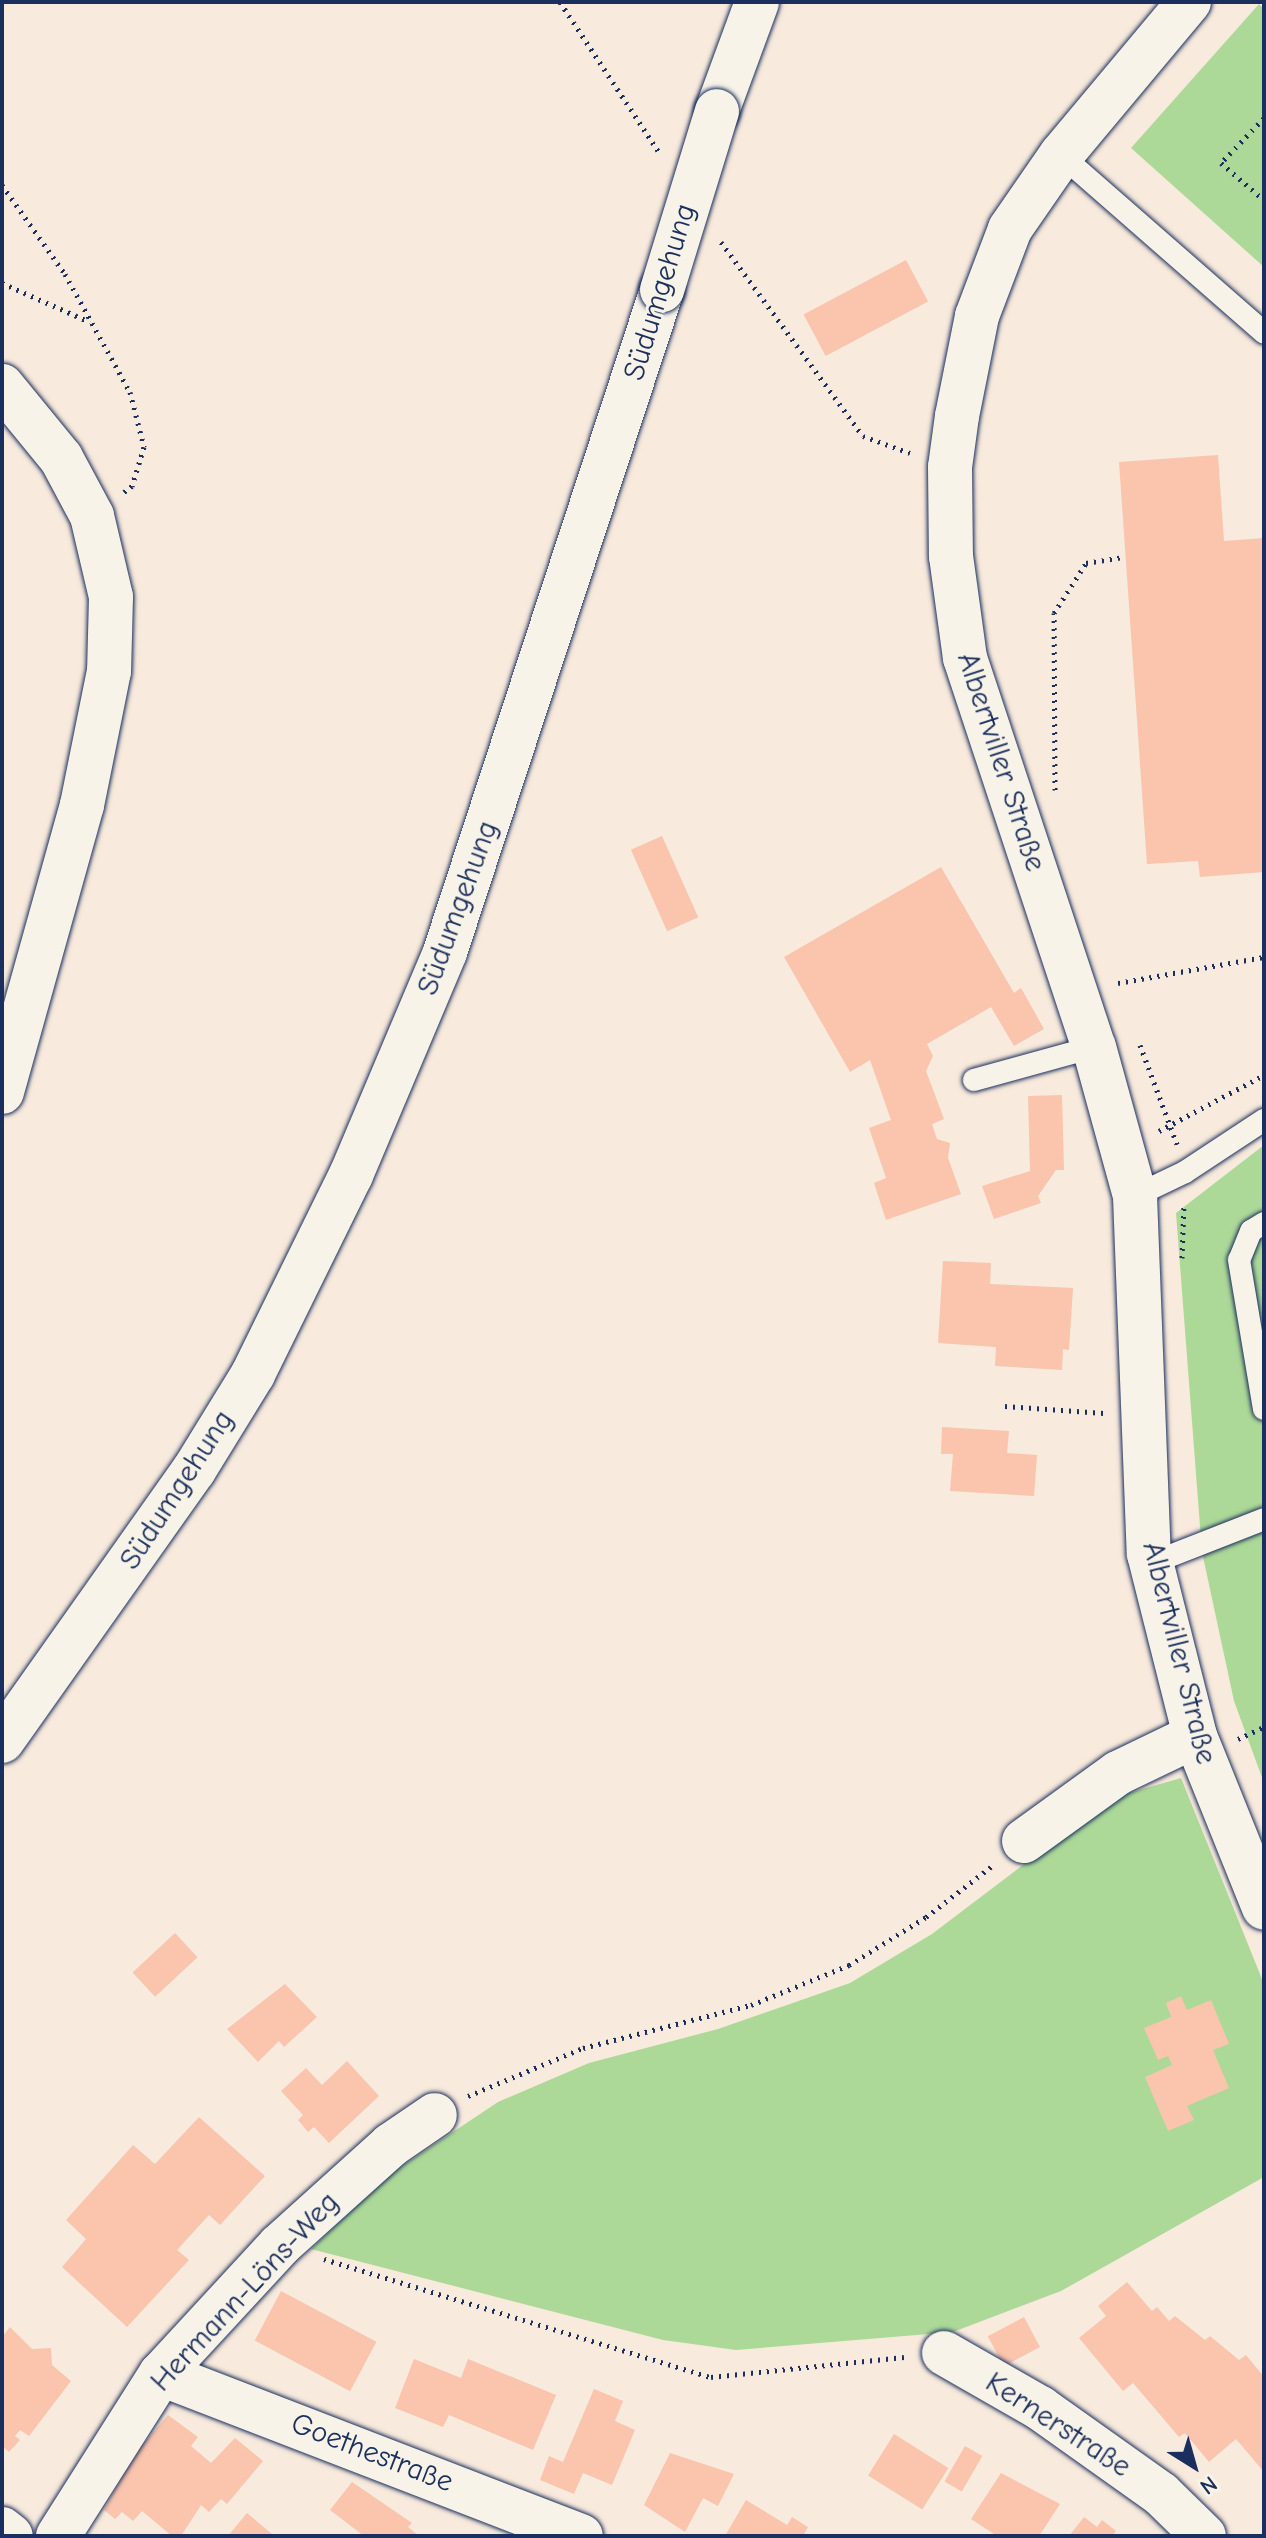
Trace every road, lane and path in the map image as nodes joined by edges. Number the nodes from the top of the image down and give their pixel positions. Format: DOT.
graph roads {
  1 [pos="560,2"];
  2 [pos="757,2"];
  3 [pos="1189,2"];
  4 [pos="1264,118"];
  5 [pos="1061,155"];
  6 [pos="670,167"];
  7 [pos="2,185"];
  8 [pos="1264,200"];
  9 [pos="717,236"];
  10 [pos="2,283"];
  11 [pos="90,322"];
  12 [pos="1264,333"];
  13 [pos="2,386"];
  14 [pos="950,467"];
  15 [pos="92,516"];
  16 [pos="1125,557"];
  17 [pos="1055,801"];
  18 [pos="1264,957"];
  19 [pos="1118,983"];
  20 [pos="1094,1047"];
  21 [pos="1264,1075"];
  22 [pos="974,1080"];
  23 [pos="2,1092"];
  24 [pos="1264,1120"];
  25 [pos="1171,1126"];
  26 [pos="1185,1172"];
  27 [pos="1135,1196"];
  28 [pos="1264,1223"];
  29 [pos="1182,1266"];
  30 [pos="1005,1406"];
  31 [pos="1264,1409"];
  32 [pos="1142,1415"];
  33 [pos="1264,1519"];
  34 [pos="1152,1563"];
  35 [pos="1264,1727"];
  36 [pos="1216,1738"];
  37 [pos="2,1741"];
  38 [pos="1024,1841"];
  39 [pos="1264,1908"];
  40 [pos="435,2115"];
  41 [pos="279,2246"];
  42 [pos="944,2353"];
  43 [pos="161,2374"];
  44 [pos="2,2529"];
  45 [pos="71,2531"];
  46 [pos="11,2536"];
  47 [pos="581,2536"];
  48 [pos="1204,2536"];
  1 -- 6 [label="path"];
  2 -- 37 [label="street, Südumgehung, bridge"];
  3 -- 5 [label="street, Albertviller Straße"];
  4 -- 8 [label="path"];
  5 -- 12 [label="lane"];
  5 -- 14 [label="street, Albertviller Straße"];
  7 -- 11 [label="path"];
  9 -- 14 [label="path"];
  10 -- 11 [label="path"];
  11 -- 15 [label="path"];
  13 -- 15 [label="street"];
  14 -- 20 [label="street, Albertviller Straße"];
  15 -- 23 [label="street"];
  16 -- 17 [label="path"];
  18 -- 19 [label="path"];
  20 -- 22 [label="lane"];
  20 -- 27 [label="street, Albertviller Straße"];
  21 -- 25 [label="path"];
  24 -- 26 [label="lane"];
  26 -- 27 [label="lane"];
  26 -- 29 [label="path"];
  27 -- 32 [label="street, Albertviller Straße"];
  28 -- 31 [label="lane"];
  30 -- 32 [label="path"];
  32 -- 34 [label="street, Albertviller Straße"];
  33 -- 34 [label="lane"];
  34 -- 36 [label="street, Albertviller Straße"];
  35 -- 36 [label="path"];
  36 -- 38 [label="street"];
  36 -- 39 [label="street, Albertviller Straße"];
  38 -- 40 [label="path"];
  40 -- 41 [label="street, Hermann-Löns-Weg"];
  41 -- 42 [label="path"];
  41 -- 43 [label="street, Hermann-Löns-Weg"];
  42 -- 48 [label="street, Kernerstraße"];
  43 -- 45 [label="street, Hermann-Löns-Weg"];
  43 -- 47 [label="street, Goethestraße"];
  44 -- 46 [label="street"];
}
